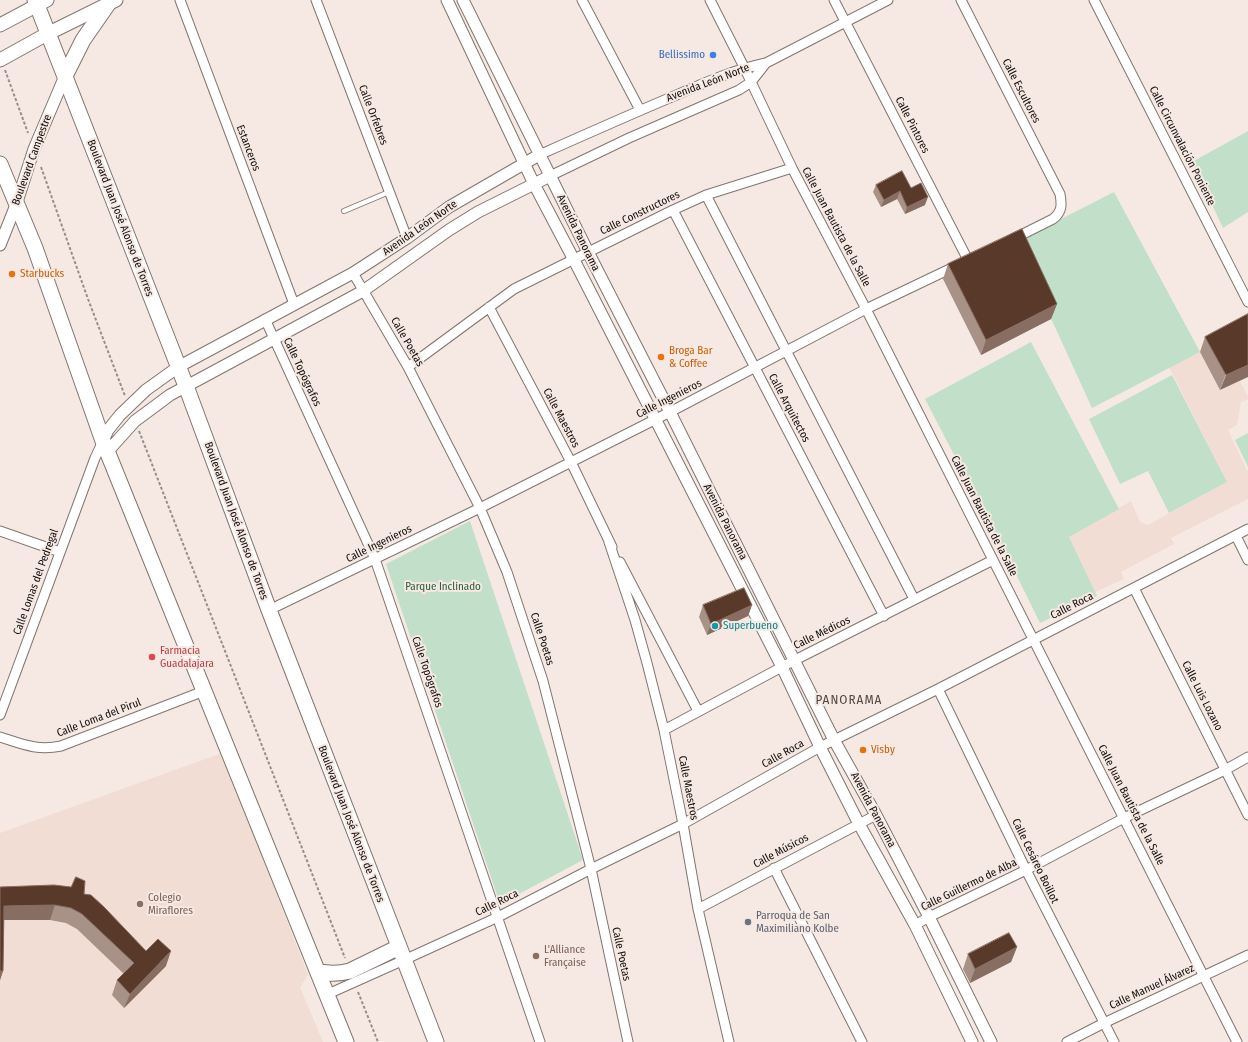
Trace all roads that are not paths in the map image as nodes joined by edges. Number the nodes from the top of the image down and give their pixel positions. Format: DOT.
graph roads {
  1 [pos="180,0"];
  2 [pos="316,0"];
  3 [pos="447,0"];
  4 [pos="463,0"];
  5 [pos="582,0"];
  6 [pos="710,0"];
  7 [pos="834,0"];
  8 [pos="888,0"];
  9 [pos="961,0"];
  10 [pos="1094,0"];
  11 [pos="40,2"];
  12 [pos="112,2"];
  13 [pos="846,23"];
  14 [pos="0,25"];
  15 [pos="47,34"];
  16 [pos="1,60"];
  17 [pos="766,63"];
  18 [pos="744,68"];
  19 [pos="65,76"];
  20 [pos="751,82"];
  21 [pos="640,110"];
  22 [pos="539,155"];
  23 [pos="525,163"];
  24 [pos="0,164"];
  25 [pos="792,168"];
  26 [pos="550,176"];
  27 [pos="534,184"];
  28 [pos="389,192"];
  29 [pos="706,195"];
  30 [pos="16,205"];
  31 [pos="673,210"];
  32 [pos="344,211"];
  33 [pos="407,238"];
  34 [pos="1004,243"];
  35 [pos="0,245"];
  36 [pos="588,252"];
  37 [pos="972,258"];
  38 [pos="574,260"];
  39 [pos="353,273"];
  40 [pos="363,291"];
  41 [pos="1248,302"];
  42 [pos="294,304"];
  43 [pos="489,307"];
  44 [pos="866,309"];
  45 [pos="265,319"];
  46 [pos="274,339"];
  47 [pos="786,351"];
  48 [pos="178,367"];
  49 [pos="408,367"];
  50 [pos="754,367"];
  51 [pos="161,378"];
  52 [pos="186,386"];
  53 [pos="170,395"];
  54 [pos="670,412"];
  55 [pos="656,419"];
  56 [pos="102,450"];
  57 [pos="571,462"];
  58 [pos="480,508"];
  59 [pos="1248,529"];
  60 [pos="0,531"];
  61 [pos="1236,536"];
  62 [pos="609,542"];
  63 [pos="60,552"];
  64 [pos="375,559"];
  65 [pos="993,560"];
  66 [pos="1248,560"];
  67 [pos="1134,588"];
  68 [pos="914,599"];
  69 [pos="269,610"];
  70 [pos="884,616"];
  71 [pos="1033,639"];
  72 [pos="795,660"];
  73 [pos="782,667"];
  74 [pos="938,689"];
  75 [pos="204,691"];
  76 [pos="698,711"];
  77 [pos="0,715"];
  78 [pos="664,730"];
  79 [pos="0,737"];
  80 [pos="834,740"];
  81 [pos="820,747"];
  82 [pos="1248,757"];
  83 [pos="1225,770"];
  84 [pos="876,815"];
  85 [pos="1248,815"];
  86 [pos="1124,818"];
  87 [pos="683,824"];
  88 [pos="859,824"];
  89 [pos="774,868"];
  90 [pos="590,869"];
  91 [pos="1026,870"];
  92 [pos="698,909"];
  93 [pos="498,917"];
  94 [pos="929,917"];
  95 [pos="915,925"];
  96 [pos="402,954"];
  97 [pos="1248,955"];
  98 [pos="319,972"];
  99 [pos="1203,976"];
  100 [pos="352,977"];
  101 [pos="328,994"];
  102 [pos="1104,1023"];
  103 [pos="346,1042"];
  104 [pos="436,1042"];
  105 [pos="540,1042"];
  106 [pos="628,1042"];
  107 [pos="729,1042"];
  108 [pos="862,1042"];
  109 [pos="972,1042"];
  110 [pos="990,1042"];
  111 [pos="1067,1042"];
  112 [pos="1114,1042"];
  113 [pos="1238,1042"];
  1 -- 42 [label="street, Estanceros"];
  2 -- 28 [label="street, Calle Orfebres"];
  3 -- 23 [label="street, Avenida Panorama"];
  4 -- 22 [label="street, Avenida Panorama"];
  5 -- 21 [label="street"];
  6 -- 18 [label="street, Calle Juan Bautista de la Salle"];
  7 -- 13 [label="street, Calle Pintores"];
  8 -- 13 [label="street, Avenida León Norte"];
  9 -- 34 [label="street, Calle Escultores"];
  10 -- 41 [label="street, Calle Circunvalación Poniente"];
  11 -- 14 [label="main road"];
  11 -- 15 [label="main road, Boulevard Juan José Alonso de Torres"];
  12 -- 15 [label="main road"];
  12 -- 19 [label="main road"];
  13 -- 17 [label="street, Avenida León Norte"];
  13 -- 37 [label="street, Calle Pintores"];
  15 -- 16 [label="main road"];
  15 -- 19 [label="main road, Boulevard Juan José Alonso de Torres"];
  17 -- 18 [label="street, Avenida León Norte"];
  17 -- 20 [label="street, Avenida León Norte"];
  18 -- 20 [label="street, Calle Juan Bautista de la Salle"];
  18 -- 21 [label="street, Avenida León Norte"];
  19 -- 30 [label="street, Boulevard Campestre"];
  19 -- 48 [label="main road, Boulevard Juan José Alonso de Torres"];
  20 -- 25 [label="street, Calle Juan Bautista de la Salle"];
  20 -- 26 [label="street, Avenida León Norte"];
  21 -- 22 [label="street, Avenida León Norte"];
  22 -- 23 [label="street, Avenida León Norte"];
  22 -- 26 [label="street, Avenida Panorama"];
  23 -- 27 [label="street, Avenida Panorama"];
  23 -- 33 [label="street, Avenida León Norte"];
  24 -- 30 [label="main road"];
  25 -- 29 [label="street, Calle Constructores"];
  25 -- 44 [label="street, Calle Juan Bautista de la Salle"];
  26 -- 27 [label="street, Avenida León Norte"];
  26 -- 36 [label="street, Avenida Panorama"];
  27 -- 38 [label="street, Avenida Panorama"];
  27 -- 40 [label="street, Avenida León Norte"];
  28 -- 32 [label="lane"];
  28 -- 33 [label="street, Calle Orfebres"];
  29 -- 31 [label="street, Calle Constructores"];
  29 -- 47 [label="street, Calle Arquitectos"];
  30 -- 35 [label="street, Boulevard Campestre"];
  30 -- 56 [label="main road"];
  31 -- 36 [label="street, Calle Constructores"];
  31 -- 50 [label="street, Calle Arquitectos"];
  33 -- 39 [label="street, Avenida León Norte"];
  36 -- 38 [label="street, Calle Constructores"];
  36 -- 54 [label="street, Avenida Panorama"];
  37 -- 44 [label="street, Calle Ingenieros"];
  38 -- 43 [label="street, Calle Constructores"];
  38 -- 55 [label="street, Avenida Panorama"];
  39 -- 40 [label="street, Calle Poetas"];
  39 -- 42 [label="street, Avenida León Norte"];
  40 -- 46 [label="street, Avenida León Norte"];
  40 -- 49 [label="street, Calle Poetas"];
  42 -- 45 [label="street, Avenida León Norte"];
  43 -- 49 [label="street, Calle Constructores"];
  43 -- 57 [label="street, Calle Maestros"];
  44 -- 47 [label="street, Calle Ingenieros"];
  44 -- 65 [label="street, Calle Juan Bautista de la Salle"];
  45 -- 46 [label="street, Calle Topógrafos"];
  45 -- 48 [label="street, Avenida León Norte"];
  46 -- 52 [label="street, Avenida León Norte"];
  46 -- 64 [label="street, Calle Topógrafos"];
  47 -- 50 [label="street, Calle Ingenieros"];
  47 -- 68 [label="street, Calle Arquitectos"];
  48 -- 51 [label="street, Avenida León Norte"];
  48 -- 52 [label="main road, Boulevard Juan José Alonso de Torres"];
  49 -- 58 [label="street, Calle Poetas"];
  50 -- 54 [label="street, Calle Ingenieros"];
  50 -- 70 [label="street, Calle Arquitectos"];
  51 -- 53 [label="street"];
  51 -- 56 [label="street, Avenida León Norte"];
  52 -- 53 [label="street, Avenida León Norte"];
  52 -- 69 [label="main road, Boulevard Juan José Alonso de Torres"];
  53 -- 56 [label="street, Avenida León Norte"];
  54 -- 55 [label="street, Calle Ingenieros"];
  54 -- 72 [label="street, Avenida Panorama"];
  55 -- 57 [label="street, Calle Ingenieros"];
  55 -- 73 [label="street, Avenida Panorama"];
  56 -- 63 [label="street, Calle Lomas del Pedregal"];
  56 -- 75 [label="main road"];
  57 -- 58 [label="street, Calle Ingenieros"];
  57 -- 62 [label="street, Calle Maestros"];
  58 -- 64 [label="street, Calle Ingenieros"];
  58 -- 90 [label="street, Calle Poetas"];
  59 -- 61 [label="street, Calle Roca"];
  60 -- 63 [label="street"];
  61 -- 66 [label="street"];
  61 -- 67 [label="street, Calle Roca"];
  62 -- 76 [label="street, Calle Maestros"];
  62 -- 78 [label="street, Calle Maestros"];
  63 -- 77 [label="street, Calle Lomas del Pedregal"];
  64 -- 69 [label="street, Calle Ingenieros"];
  64 -- 93 [label="street, Calle Topógrafos"];
  65 -- 68 [label="street, Calle Médicos"];
  65 -- 71 [label="street, Calle Juan Bautista de la Salle"];
  67 -- 71 [label="street, Calle Roca"];
  67 -- 83 [label="street, Calle Luis Lozano"];
  68 -- 70 [label="street, Calle Médicos"];
  69 -- 96 [label="main road, Boulevard Juan José Alonso de Torres"];
  70 -- 72 [label="street, Calle Médicos"];
  71 -- 74 [label="street, Calle Roca"];
  71 -- 86 [label="street, Calle Juan Bautista de la Salle"];
  72 -- 73 [label="street, Calle Médicos"];
  72 -- 80 [label="street, Avenida Panorama"];
  73 -- 76 [label="street, Calle Médicos"];
  73 -- 81 [label="street, Avenida Panorama"];
  74 -- 80 [label="street, Calle Roca"];
  74 -- 91 [label="street, Calle Cesáreo Boillot"];
  75 -- 79 [label="street, Calle Loma del Pirul"];
  75 -- 98 [label="main road"];
  76 -- 78 [label="street, Calle Médicos"];
  78 -- 87 [label="street, Calle Maestros"];
  80 -- 81 [label="street, Calle Roca"];
  80 -- 84 [label="street, Avenida Panorama"];
  81 -- 87 [label="street, Calle Roca"];
  81 -- 88 [label="street, Avenida Panorama"];
  82 -- 83 [label="street, Calle Guillermo de Alba"];
  83 -- 85 [label="street, Calle Luis Lozano"];
  83 -- 86 [label="street, Calle Guillermo de Alba"];
  84 -- 88 [label="street, Calle Músicos"];
  84 -- 94 [label="street, Avenida Panorama"];
  86 -- 91 [label="street, Calle Guillermo de Alba"];
  86 -- 99 [label="street, Calle Juan Bautista de la Salle"];
  87 -- 90 [label="street, Calle Roca"];
  87 -- 92 [label="street, Calle Maestros"];
  88 -- 89 [label="street, Calle Músicos"];
  88 -- 95 [label="street, Avenida Panorama"];
  89 -- 92 [label="street, Calle Músicos"];
  89 -- 108 [label="street"];
  90 -- 93 [label="street, Calle Roca"];
  90 -- 106 [label="street, Calle Poetas"];
  91 -- 94 [label="street, Calle Guillermo de Alba"];
  91 -- 102 [label="street, Calle Cesáreo Boillot"];
  92 -- 107 [label="street, Calle Maestros"];
  93 -- 96 [label="street, Calle Roca"];
  93 -- 105 [label="street, Calle Topógrafos"];
  94 -- 95 [label="street, Calle Guillermo de Alba"];
  94 -- 110 [label="street, Avenida Panorama"];
  95 -- 109 [label="street, Avenida Panorama"];
  96 -- 100 [label="main road"];
  96 -- 104 [label="main road, Boulevard Juan José Alonso de Torres"];
  97 -- 99 [label="street, Calle Manuel Álvarez"];
  98 -- 100 [label="main road"];
  98 -- 101 [label="main road"];
  99 -- 102 [label="street, Calle Manuel Álvarez"];
  99 -- 113 [label="street, Calle Juan Bautista de la Salle"];
  100 -- 101 [label="street"];
  101 -- 103 [label="main road"];
  102 -- 111 [label="street, Calle Manuel Álvarez"];
  102 -- 112 [label="street, Calle Cesáreo Boillot"];
}
